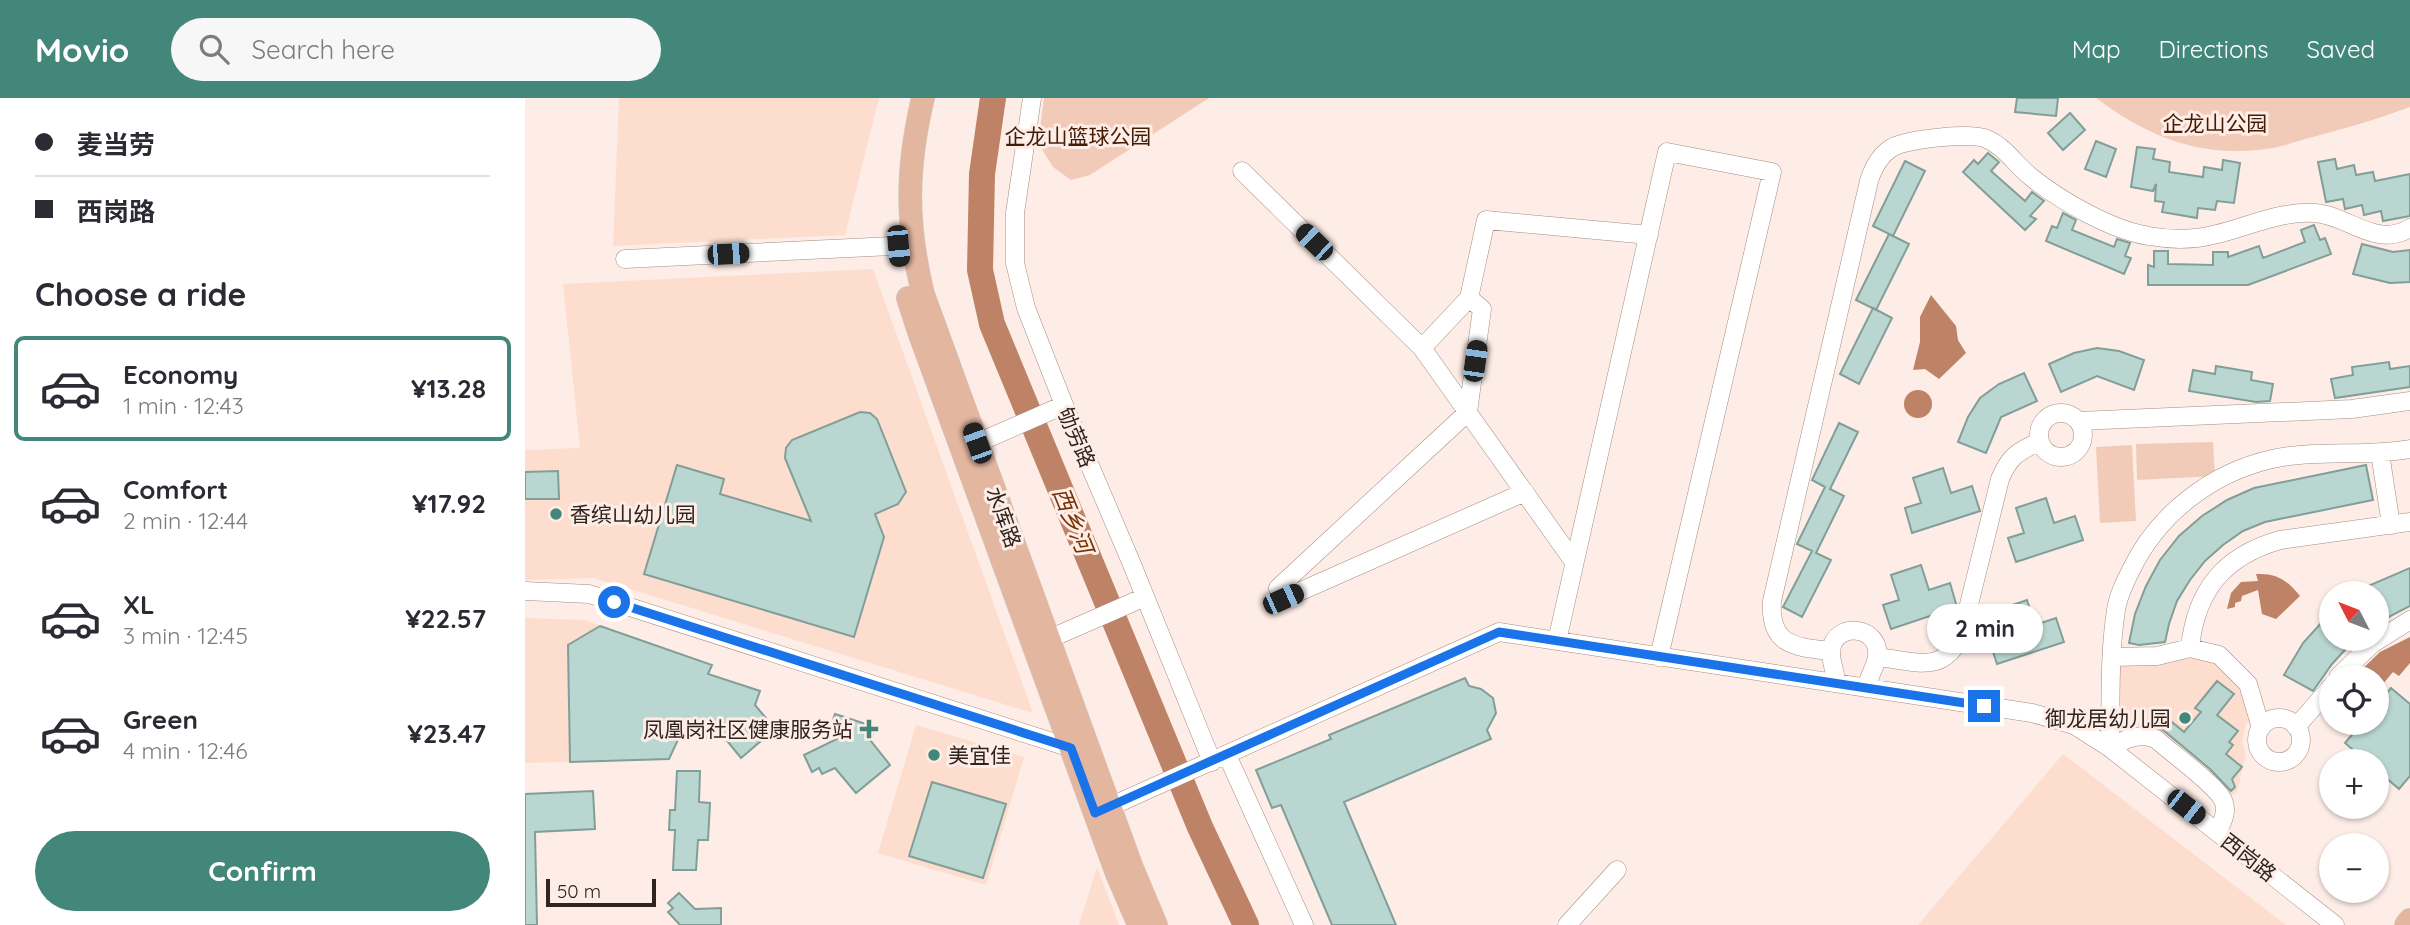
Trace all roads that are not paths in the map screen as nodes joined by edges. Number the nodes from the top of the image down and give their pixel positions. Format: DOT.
graph roads {
  1 [pos="910,98"];
  2 [pos="923,98"];
  3 [pos="1032,98"];
  4 [pos="1243,171"];
  5 [pos="2410,228"];
  6 [pos="1649,235"];
  7 [pos="906,245"];
  8 [pos="625,259"];
  9 [pos="1469,298"];
  10 [pos="1422,348"];
  11 [pos="2410,401"];
  12 [pos="1063,405"];
  13 [pos="1468,412"];
  14 [pos="2079,421"];
  15 [pos="2040,441"];
  16 [pos="977,443"];
  17 [pos="2410,450"];
  18 [pos="2380,453"];
  19 [pos="1525,492"];
  20 [pos="2410,522"];
  21 [pos="2391,525"];
  22 [pos="1574,562"];
  23 [pos="525,591"];
  24 [pos="1141,599"];
  25 [pos="2410,620"];
  26 [pos="1049,639"];
  27 [pos="1557,641"];
  28 [pos="2190,648"];
  29 [pos="1831,651"];
  30 [pos="1659,657"];
  31 [pos="1877,657"];
  32 [pos="2113,657"];
  33 [pos="2350,665"];
  34 [pos="1836,683"];
  35 [pos="1865,688"];
  36 [pos="2319,701"];
  37 [pos="2296,727"];
  38 [pos="2261,728"];
  39 [pos="1071,748"];
  40 [pos="2110,748"];
  41 [pos="1219,758"];
  42 [pos="1103,810"];
  43 [pos="2217,832"];
  44 [pos="1617,870"];
  45 [pos="2410,920"];
  46 [pos="1139,925"];
  47 [pos="1156,925"];
  48 [pos="1304,925"];
  49 [pos="1567,925"];
  50 [pos="2335,925"];
  51 [pos="2406,925"];
  1 -- 7 [label="main road, 水库路"];
  2 -- 7 [label="main road, 水库路"];
  3 -- 12 [label="street, 劬劳路"];
  4 -- 10 [label="street"];
  5 -- 29 [label="street"];
  6 -- 9 [label="street"];
  6 -- 22 [label="street"];
  6 -- 30 [label="street"];
  7 -- 8 [label="street"];
  7 -- 16 [label="main road, 水库路"];
  7 -- 39 [label="main road, 水库路"];
  9 -- 10 [label="street"];
  9 -- 13 [label="street"];
  10 -- 13 [label="street"];
  11 -- 14 [label="street"];
  12 -- 16 [label="street"];
  12 -- 24 [label="street, 劬劳路"];
  13 -- 19 [label="street"];
  13 -- 19 [label="street"];
  14 -- 15 [label="street"];
  14 -- 15 [label="street"];
  15 -- 31 [label="street"];
  16 -- 26 [label="main road, 水库路"];
  17 -- 18 [label="street"];
  18 -- 21 [label="street"];
  18 -- 32 [label="street"];
  19 -- 22 [label="street"];
  20 -- 21 [label="street"];
  21 -- 28 [label="street"];
  22 -- 27 [label="street"];
  23 -- 39 [label="street"];
  24 -- 26 [label="street"];
  24 -- 41 [label="street, 劬劳路"];
  25 -- 33 [label="street"];
  26 -- 42 [label="main road, 水库路"];
  27 -- 30 [label="street, 西岗路"];
  27 -- 41 [label="street, 西岗路"];
  28 -- 32 [label="street"];
  28 -- 38 [label="street"];
  29 -- 31 [label="street"];
  29 -- 34 [label="street"];
  30 -- 34 [label="street, 西岗路"];
  31 -- 35 [label="street"];
  32 -- 40 [label="street"];
  34 -- 35 [label="street, 西岗路"];
  35 -- 40 [label="street, 西岗路"];
  36 -- 37 [label="street"];
  37 -- 38 [label="street"];
  37 -- 38 [label="street"];
  39 -- 42 [label="main road, 水库路"];
  40 -- 43 [label="street, 西岗路"];
  40 -- 43 [label="street"];
  41 -- 42 [label="street, 西岗路"];
  41 -- 48 [label="street, 劬劳路"];
  42 -- 46 [label="main road, 水库路"];
  42 -- 47 [label="main road, 水库路"];
  43 -- 50 [label="street, 西岗路"];
  44 -- 49 [label="street"];
  45 -- 51 [label="main road"];
}
